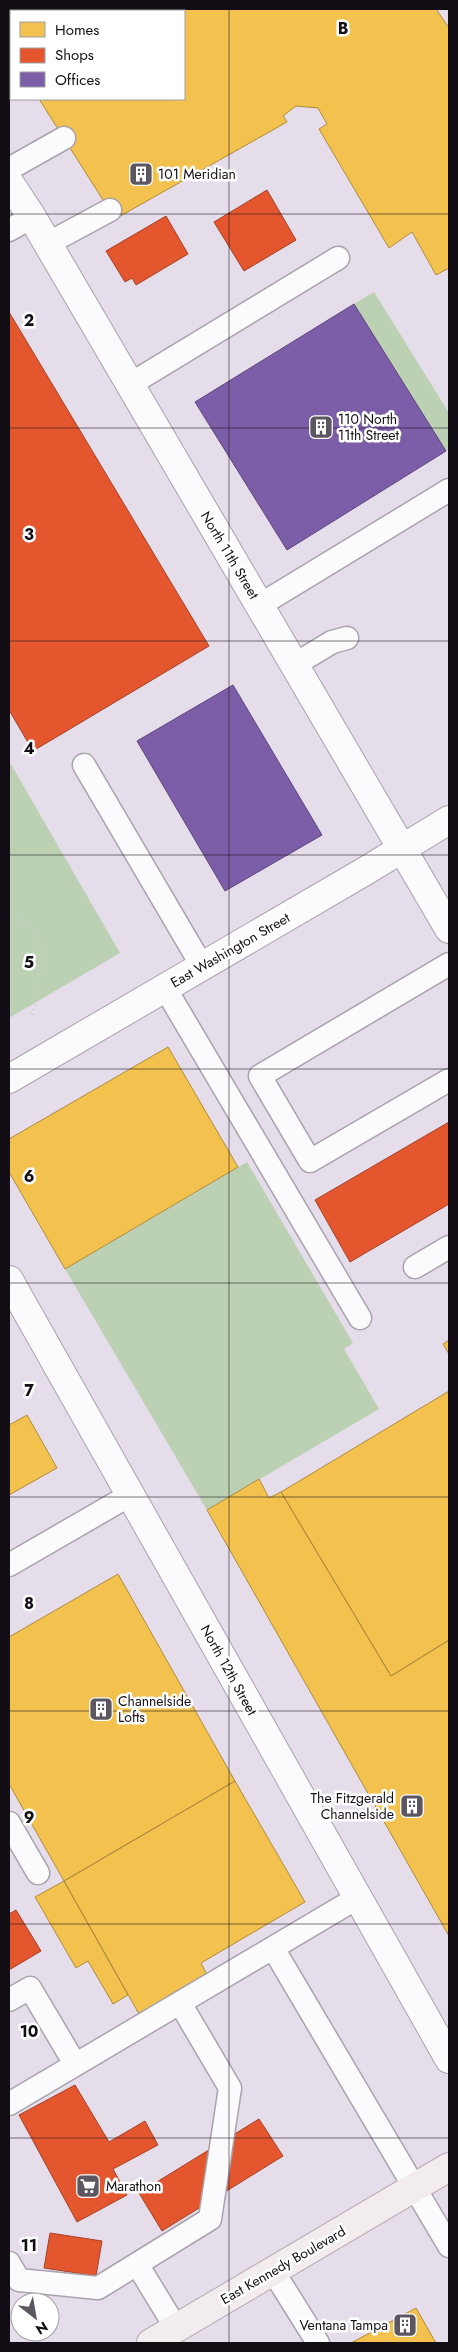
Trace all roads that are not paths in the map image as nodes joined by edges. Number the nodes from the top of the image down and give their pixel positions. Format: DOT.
graph roads {
  1 [pos="64,138"];
  2 [pos="9,169"];
  3 [pos="9,182"];
  4 [pos="110,210"];
  5 [pos="20,224"];
  6 [pos="47,244"];
  7 [pos="338,258"];
  8 [pos="129,385"];
  9 [pos="449,490"];
  10 [pos="260,605"];
  11 [pos="347,638"];
  12 [pos="294,665"];
  13 [pos="84,765"];
  14 [pos="449,820"];
  15 [pos="401,850"];
  16 [pos="449,929"];
  17 [pos="449,964"];
  18 [pos="202,966"];
  19 [pos="165,988"];
  20 [pos="9,1078"];
  21 [pos="449,1080"];
  22 [pos="449,1247"];
  23 [pos="415,1267"];
  24 [pos="9,1280"];
  25 [pos="360,1318"];
  26 [pos="130,1495"];
  27 [pos="9,1565"];
  28 [pos="9,1823"];
  29 [pos="38,1873"];
  30 [pos="358,1898"];
  31 [pos="273,1948"];
  32 [pos="9,2000"];
  33 [pos="180,2003"];
  34 [pos="449,2059"];
  35 [pos="74,2064"];
  36 [pos="9,2104"];
  37 [pos="449,2168"];
  38 [pos="415,2188"];
  39 [pos="449,2246"];
  40 [pos="9,2263"];
  41 [pos="137,2264"];
  42 [pos="273,2271"];
  43 [pos="176,2328"];
  44 [pos="151,2343"];
  45 [pos="318,2343"];
  1 -- 2 [label="lane"];
  3 -- 5 [label="street, North 11th Street"];
  4 -- 6 [label="lane"];
  5 -- 6 [label="street, North 11th Street"];
  6 -- 8 [label="street, North 11th Street"];
  7 -- 8 [label="lane"];
  8 -- 10 [label="street, North 11th Street"];
  9 -- 10 [label="lane"];
  10 -- 12 [label="street, North 11th Street"];
  11 -- 12 [label="lane"];
  12 -- 15 [label="street, North 11th Street"];
  13 -- 18 [label="lane"];
  14 -- 15 [label="street, East Washington Street"];
  15 -- 16 [label="street, North 11th Street"];
  15 -- 18 [label="street, East Washington Street"];
  17 -- 21 [label="lane"];
  18 -- 19 [label="street, East Washington Street"];
  19 -- 20 [label="street, East Washington Street"];
  19 -- 25 [label="lane"];
  22 -- 23 [label="lane"];
  24 -- 26 [label="street, North 12th Street"];
  26 -- 27 [label="lane"];
  26 -- 30 [label="street, North 12th Street"];
  28 -- 29 [label="lane"];
  30 -- 31 [label="lane"];
  30 -- 34 [label="street, North 12th Street"];
  31 -- 33 [label="lane"];
  31 -- 38 [label="lane"];
  32 -- 35 [label="lane"];
  33 -- 35 [label="lane"];
  33 -- 41 [label="lane"];
  35 -- 36 [label="lane"];
  37 -- 38 [label="main road, East Kennedy Boulevard"];
  38 -- 39 [label="lane"];
  38 -- 42 [label="main road, East Kennedy Boulevard"];
  40 -- 41 [label="lane"];
  41 -- 43 [label="lane"];
  42 -- 43 [label="main road, East Kennedy Boulevard"];
  42 -- 45 [label="lane"];
  43 -- 44 [label="main road, East Kennedy Boulevard"];
}
